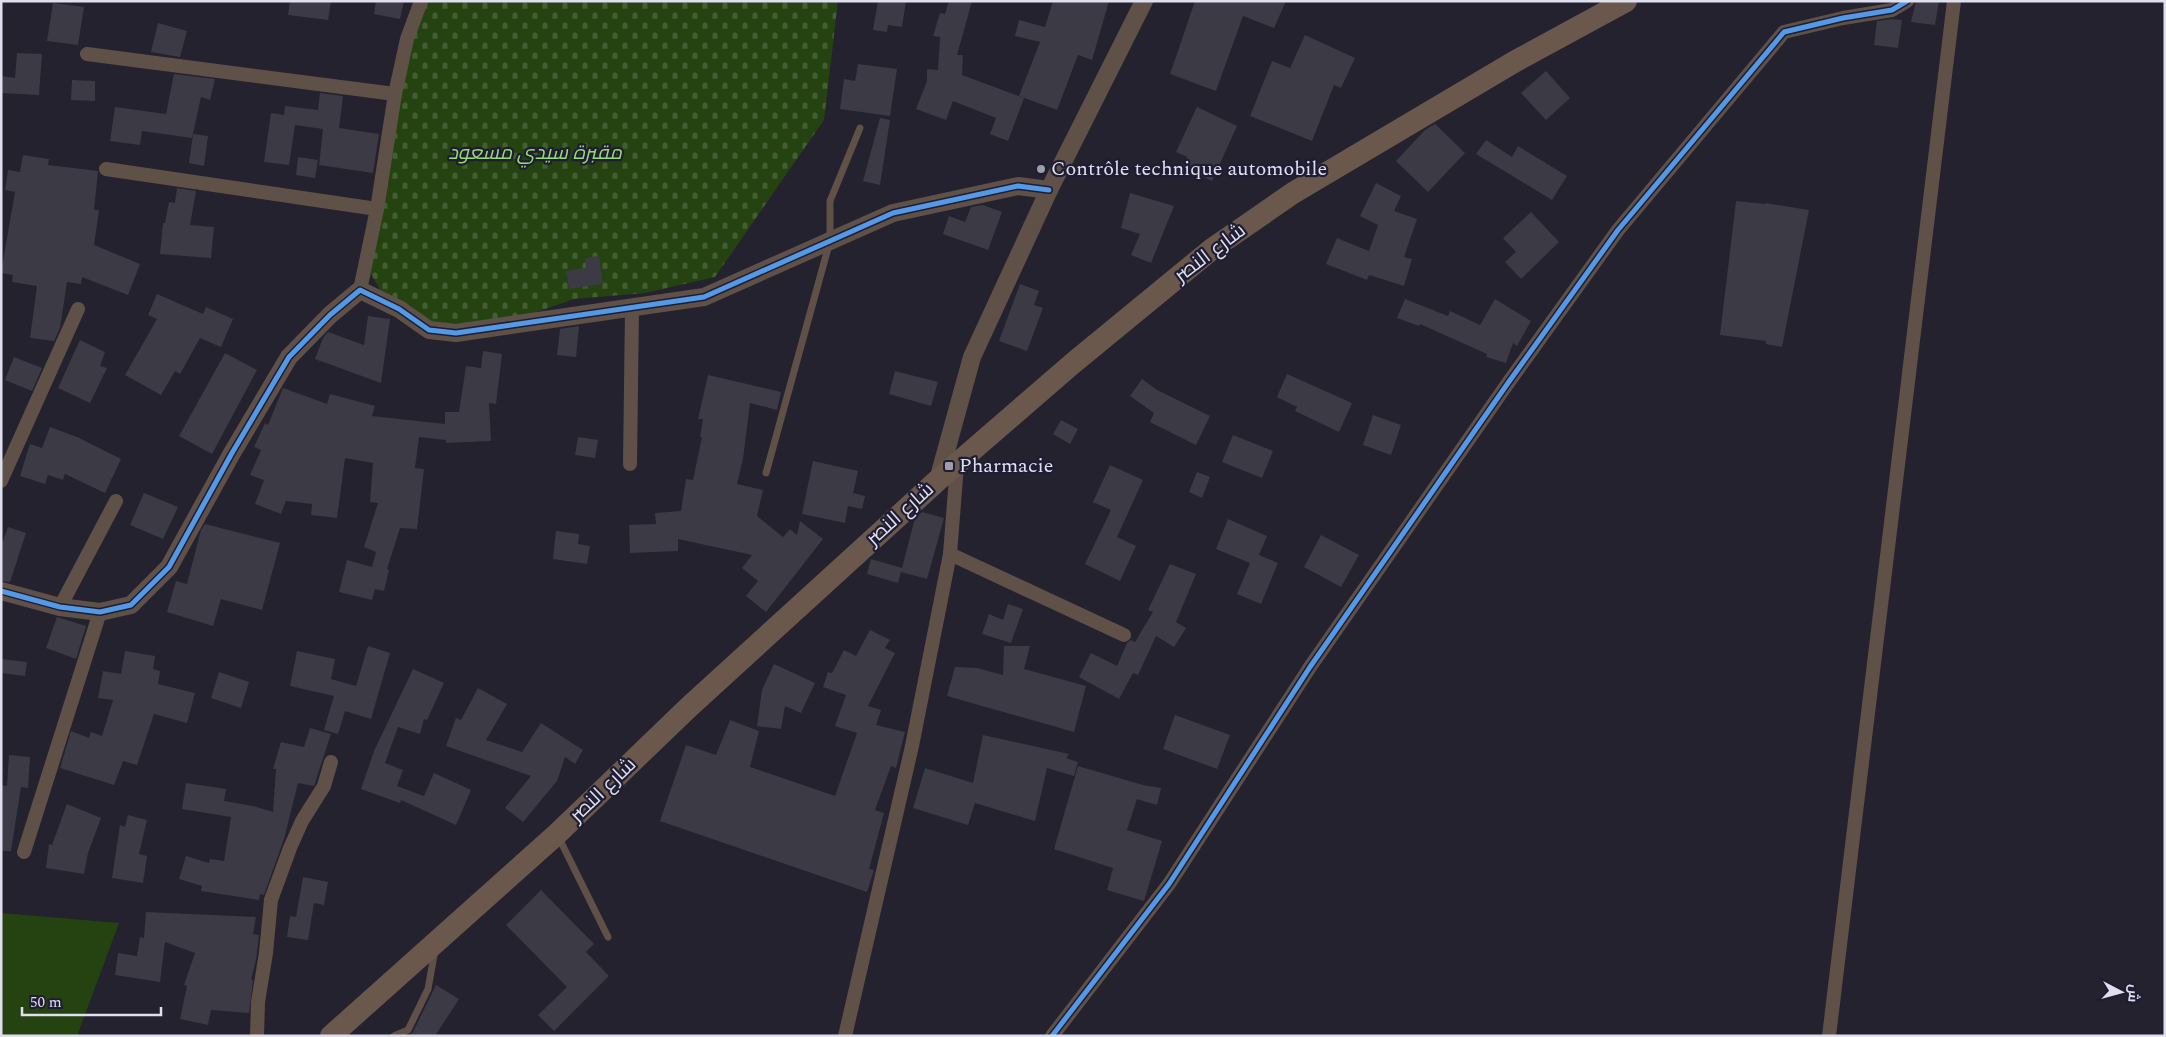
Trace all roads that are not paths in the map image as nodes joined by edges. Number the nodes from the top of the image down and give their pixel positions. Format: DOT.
graph roads {
  1 [pos="421,1"];
  2 [pos="1144,1"];
  3 [pos="1626,1"];
  4 [pos="1907,1"];
  5 [pos="1954,1"];
  6 [pos="87,54"];
  7 [pos="395,94"];
  8 [pos="860,128"];
  9 [pos="106,169"];
  10 [pos="1049,190"];
  11 [pos="377,209"];
  12 [pos="830,241"];
  13 [pos="360,290"];
  14 [pos="632,308"];
  15 [pos="78,309"];
  16 [pos="630,464"];
  17 [pos="957,465"];
  18 [pos="766,473"];
  19 [pos="938,480"];
  20 [pos="1,481"];
  21 [pos="116,501"];
  22 [pos="950,554"];
  23 [pos="1,591"];
  24 [pos="60,607"];
  25 [pos="100,612"];
  26 [pos="1124,635"];
  27 [pos="331,762"];
  28 [pos="557,834"];
  29 [pos="24,852"];
  30 [pos="608,936"];
  31 [pos="437,940"];
  32 [pos="257,1036"];
  33 [pos="331,1036"];
  34 [pos="394,1036"];
  35 [pos="845,1036"];
  36 [pos="1052,1036"];
  37 [pos="1829,1036"];
  1 -- 7 [label="street"];
  2 -- 10 [label="street"];
  3 -- 17 [label="main road, شارع النصر"];
  4 -- 36 [label="street"];
  5 -- 37 [label="street"];
  6 -- 7 [label="street"];
  7 -- 11 [label="street"];
  8 -- 12 [label="lane"];
  9 -- 11 [label="street"];
  10 -- 12 [label="street"];
  10 -- 19 [label="street"];
  11 -- 13 [label="street"];
  12 -- 14 [label="street"];
  12 -- 18 [label="lane"];
  13 -- 14 [label="street"];
  13 -- 25 [label="street"];
  14 -- 16 [label="street"];
  15 -- 20 [label="street"];
  17 -- 19 [label="main road, شارع النصر"];
  17 -- 22 [label="street"];
  19 -- 28 [label="main road, شارع النصر"];
  21 -- 24 [label="street"];
  22 -- 26 [label="street"];
  22 -- 35 [label="street"];
  23 -- 24 [label="street"];
  24 -- 25 [label="street"];
  25 -- 29 [label="street"];
  27 -- 32 [label="street"];
  28 -- 30 [label="lane"];
  28 -- 31 [label="main road, شارع النصر"];
  31 -- 33 [label="main road, شارع النصر"];
  31 -- 34 [label="lane"];
}
